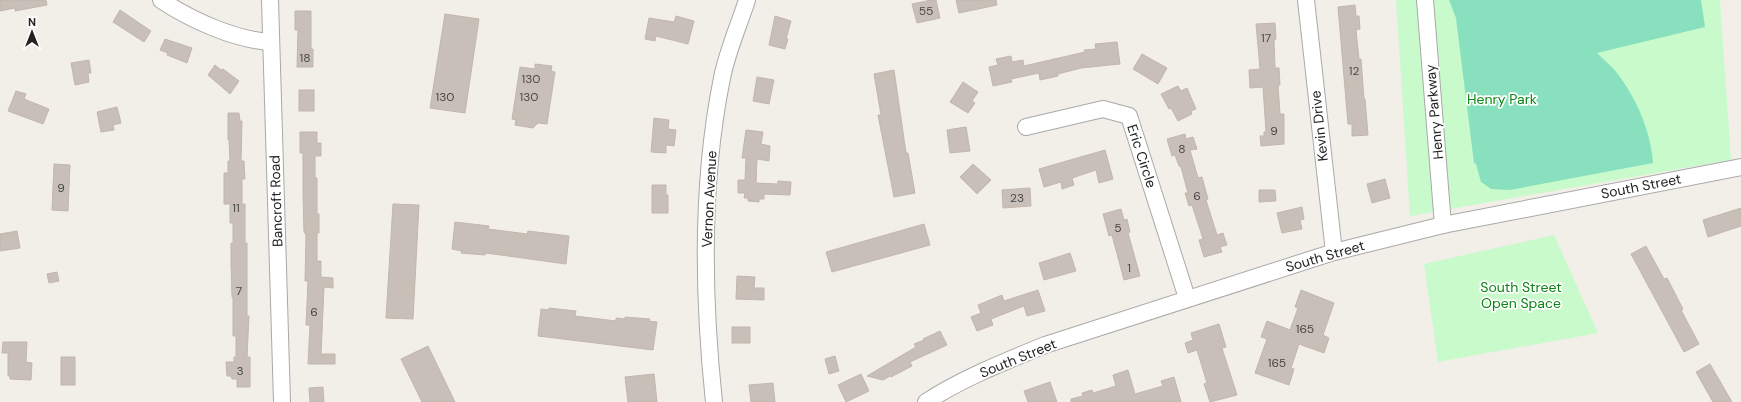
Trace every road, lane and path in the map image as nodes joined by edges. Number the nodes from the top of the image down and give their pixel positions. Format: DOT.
graph roads {
  1 [pos="162,0"];
  2 [pos="270,0"];
  3 [pos="747,0"];
  4 [pos="1306,0"];
  5 [pos="1425,0"];
  6 [pos="271,42"];
  7 [pos="1026,127"];
  8 [pos="1741,167"];
  9 [pos="1443,225"];
  10 [pos="1334,252"];
  11 [pos="1187,298"];
  12 [pos="282,402"];
  13 [pos="714,402"];
  14 [pos="926,402"];
  1 -- 6 [label="street"];
  2 -- 6 [label="street, Bancroft Road"];
  3 -- 13 [label="street, Vernon Avenue"];
  4 -- 10 [label="street, Kevin Drive"];
  5 -- 9 [label="street, Henry Parkway"];
  6 -- 12 [label="street, Bancroft Road"];
  7 -- 11 [label="street, Eric Circle"];
  8 -- 9 [label="street, South Street"];
  9 -- 10 [label="street, South Street"];
  10 -- 11 [label="street, South Street"];
  11 -- 14 [label="street, South Street"];
}
